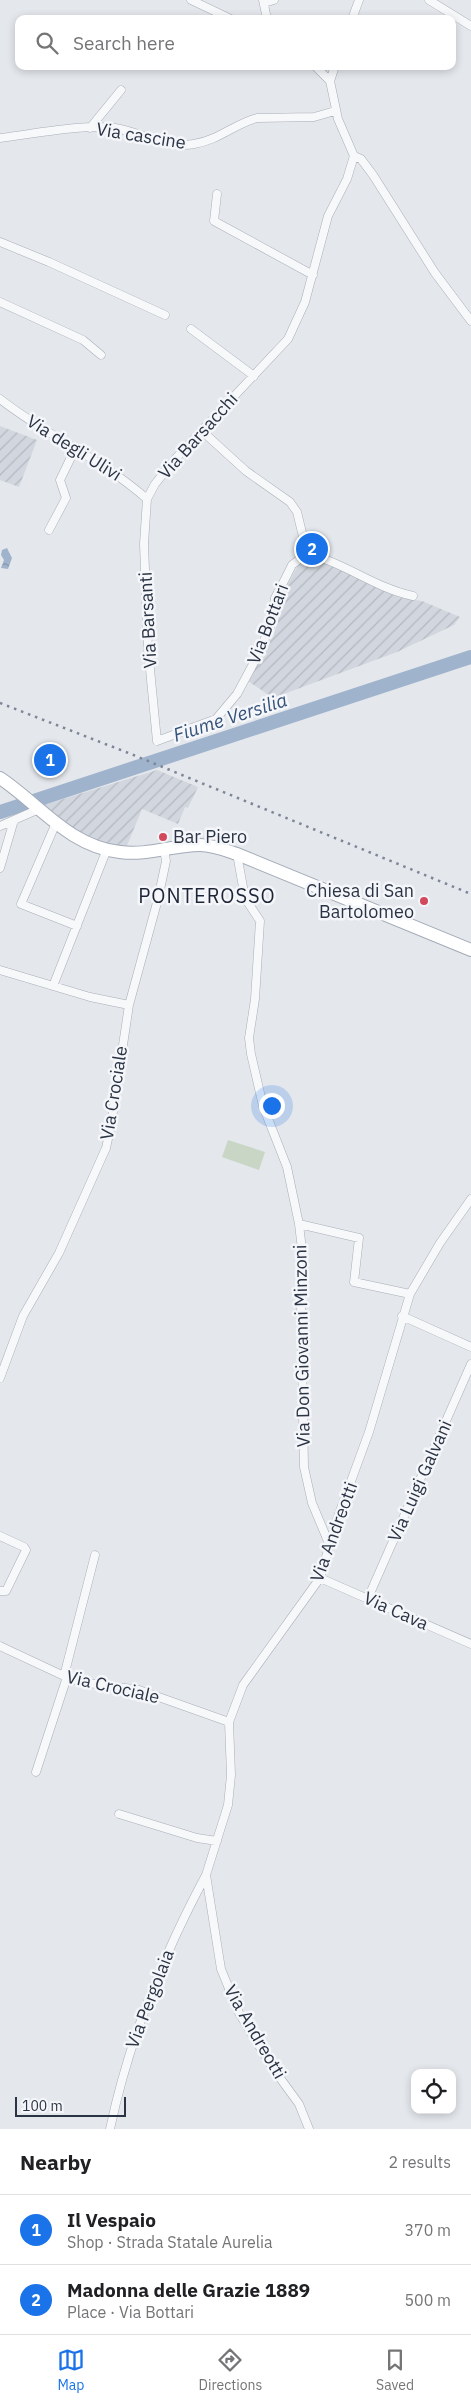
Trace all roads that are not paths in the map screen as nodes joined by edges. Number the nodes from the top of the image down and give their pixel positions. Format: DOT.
graph roads {
  1 [pos="191,0"];
  2 [pos="274,0"];
  3 [pos="359,0"];
  4 [pos="429,0"];
  5 [pos="264,2"];
  6 [pos="223,15"];
  7 [pos="266,15"];
  8 [pos="353,15"];
  9 [pos="453,15"];
  10 [pos="456,17"];
  11 [pos="471,26"];
  12 [pos="319,70"];
  13 [pos="334,70"];
  14 [pos="330,81"];
  15 [pos="121,90"];
  16 [pos="335,111"];
  17 [pos="90,128"];
  18 [pos="0,138"];
  19 [pos="354,156"];
  20 [pos="217,194"];
  21 [pos="0,242"];
  22 [pos="313,275"];
  23 [pos="0,302"];
  24 [pos="165,315"];
  25 [pos="471,321"];
  26 [pos="191,329"];
  27 [pos="101,355"];
  28 [pos="254,376"];
  29 [pos="0,399"];
  30 [pos="202,431"];
  31 [pos="76,447"];
  32 [pos="147,499"];
  33 [pos="49,530"];
  34 [pos="307,553"];
  35 [pos="413,596"];
  36 [pos="157,741"];
  37 [pos="0,778"];
  38 [pos="37,808"];
  39 [pos="14,820"];
  40 [pos="56,823"];
  41 [pos="0,826"];
  42 [pos="106,849"];
  43 [pos="164,849"];
  44 [pos="237,854"];
  45 [pos="0,868"];
  46 [pos="77,926"];
  47 [pos="471,950"];
  48 [pos="0,970"];
  49 [pos="53,986"];
  50 [pos="129,1005"];
  51 [pos="471,1199"];
  52 [pos="299,1224"];
  53 [pos="410,1294"];
  54 [pos="402,1316"];
  55 [pos="471,1347"];
  56 [pos="471,1364"];
  57 [pos="0,1378"];
  58 [pos="0,1536"];
  59 [pos="330,1546"];
  60 [pos="95,1555"];
  61 [pos="320,1578"];
  62 [pos="0,1592"];
  63 [pos="368,1598"];
  64 [pos="471,1644"];
  65 [pos="0,1646"];
  66 [pos="66,1677"];
  67 [pos="229,1722"];
  68 [pos="36,1772"];
  69 [pos="119,1814"];
  70 [pos="217,1841"];
  71 [pos="206,1875"];
  72 [pos="110,2129"];
  73 [pos="309,2129"];
  1 -- 6 [label="street"];
  2 -- 5 [label="street"];
  3 -- 8 [label="street"];
  4 -- 9 [label="street"];
  5 -- 7 [label="street"];
  10 -- 11 [label="street"];
  12 -- 14 [label="street"];
  13 -- 14 [label="street"];
  14 -- 16 [label="street"];
  15 -- 17 [label="street"];
  16 -- 17 [label="street, Via cascine"];
  16 -- 19 [label="street"];
  17 -- 18 [label="street, Via cascine"];
  19 -- 22 [label="street, Via Barsacchi"];
  19 -- 25 [label="street"];
  20 -- 22 [label="street"];
  21 -- 24 [label="street"];
  22 -- 28 [label="street, Via Barsacchi"];
  23 -- 27 [label="street"];
  26 -- 28 [label="street"];
  28 -- 30 [label="street, Via Barsacchi"];
  29 -- 31 [label="street, Via degli Ulivi"];
  30 -- 32 [label="street, Via Barsacchi"];
  30 -- 34 [label="street"];
  31 -- 32 [label="street, Via degli Ulivi"];
  31 -- 33 [label="street"];
  32 -- 36 [label="street, Via Barsanti"];
  34 -- 35 [label="street"];
  34 -- 36 [label="street, Via Bottari"];
  37 -- 38 [label="main road"];
  38 -- 39 [label="street"];
  38 -- 40 [label="main road"];
  39 -- 41 [label="street"];
  39 -- 45 [label="street"];
  40 -- 42 [label="main road"];
  40 -- 46 [label="street"];
  42 -- 43 [label="main road"];
  42 -- 46 [label="street"];
  43 -- 44 [label="main road"];
  43 -- 50 [label="street, Via Crociale"];
  44 -- 47 [label="main road"];
  44 -- 52 [label="street, Via Don Giovanni Minzoni"];
  46 -- 49 [label="street"];
  48 -- 49 [label="street"];
  49 -- 50 [label="street"];
  50 -- 57 [label="street, Via Crociale"];
  51 -- 53 [label="street, Via Andreotti"];
  52 -- 53 [label="street"];
  52 -- 59 [label="street, Via Don Giovanni Minzoni"];
  53 -- 54 [label="street, Via Andreotti"];
  54 -- 55 [label="street"];
  54 -- 59 [label="street, Via Andreotti"];
  56 -- 63 [label="street, Via Luigi Galvani"];
  58 -- 62 [label="street"];
  59 -- 61 [label="street, Via Andreotti"];
  60 -- 66 [label="street"];
  61 -- 63 [label="street, Via Cava"];
  61 -- 67 [label="street, Via Andreotti"];
  63 -- 64 [label="street, Via Cava"];
  65 -- 66 [label="street, Via Crociale"];
  66 -- 67 [label="street, Via Crociale"];
  66 -- 68 [label="street"];
  67 -- 70 [label="street, Via Andreotti"];
  69 -- 70 [label="street"];
  70 -- 71 [label="street, Via Andreotti"];
  71 -- 72 [label="street, Via Pergolaia"];
  71 -- 73 [label="street, Via Andreotti"];
}
